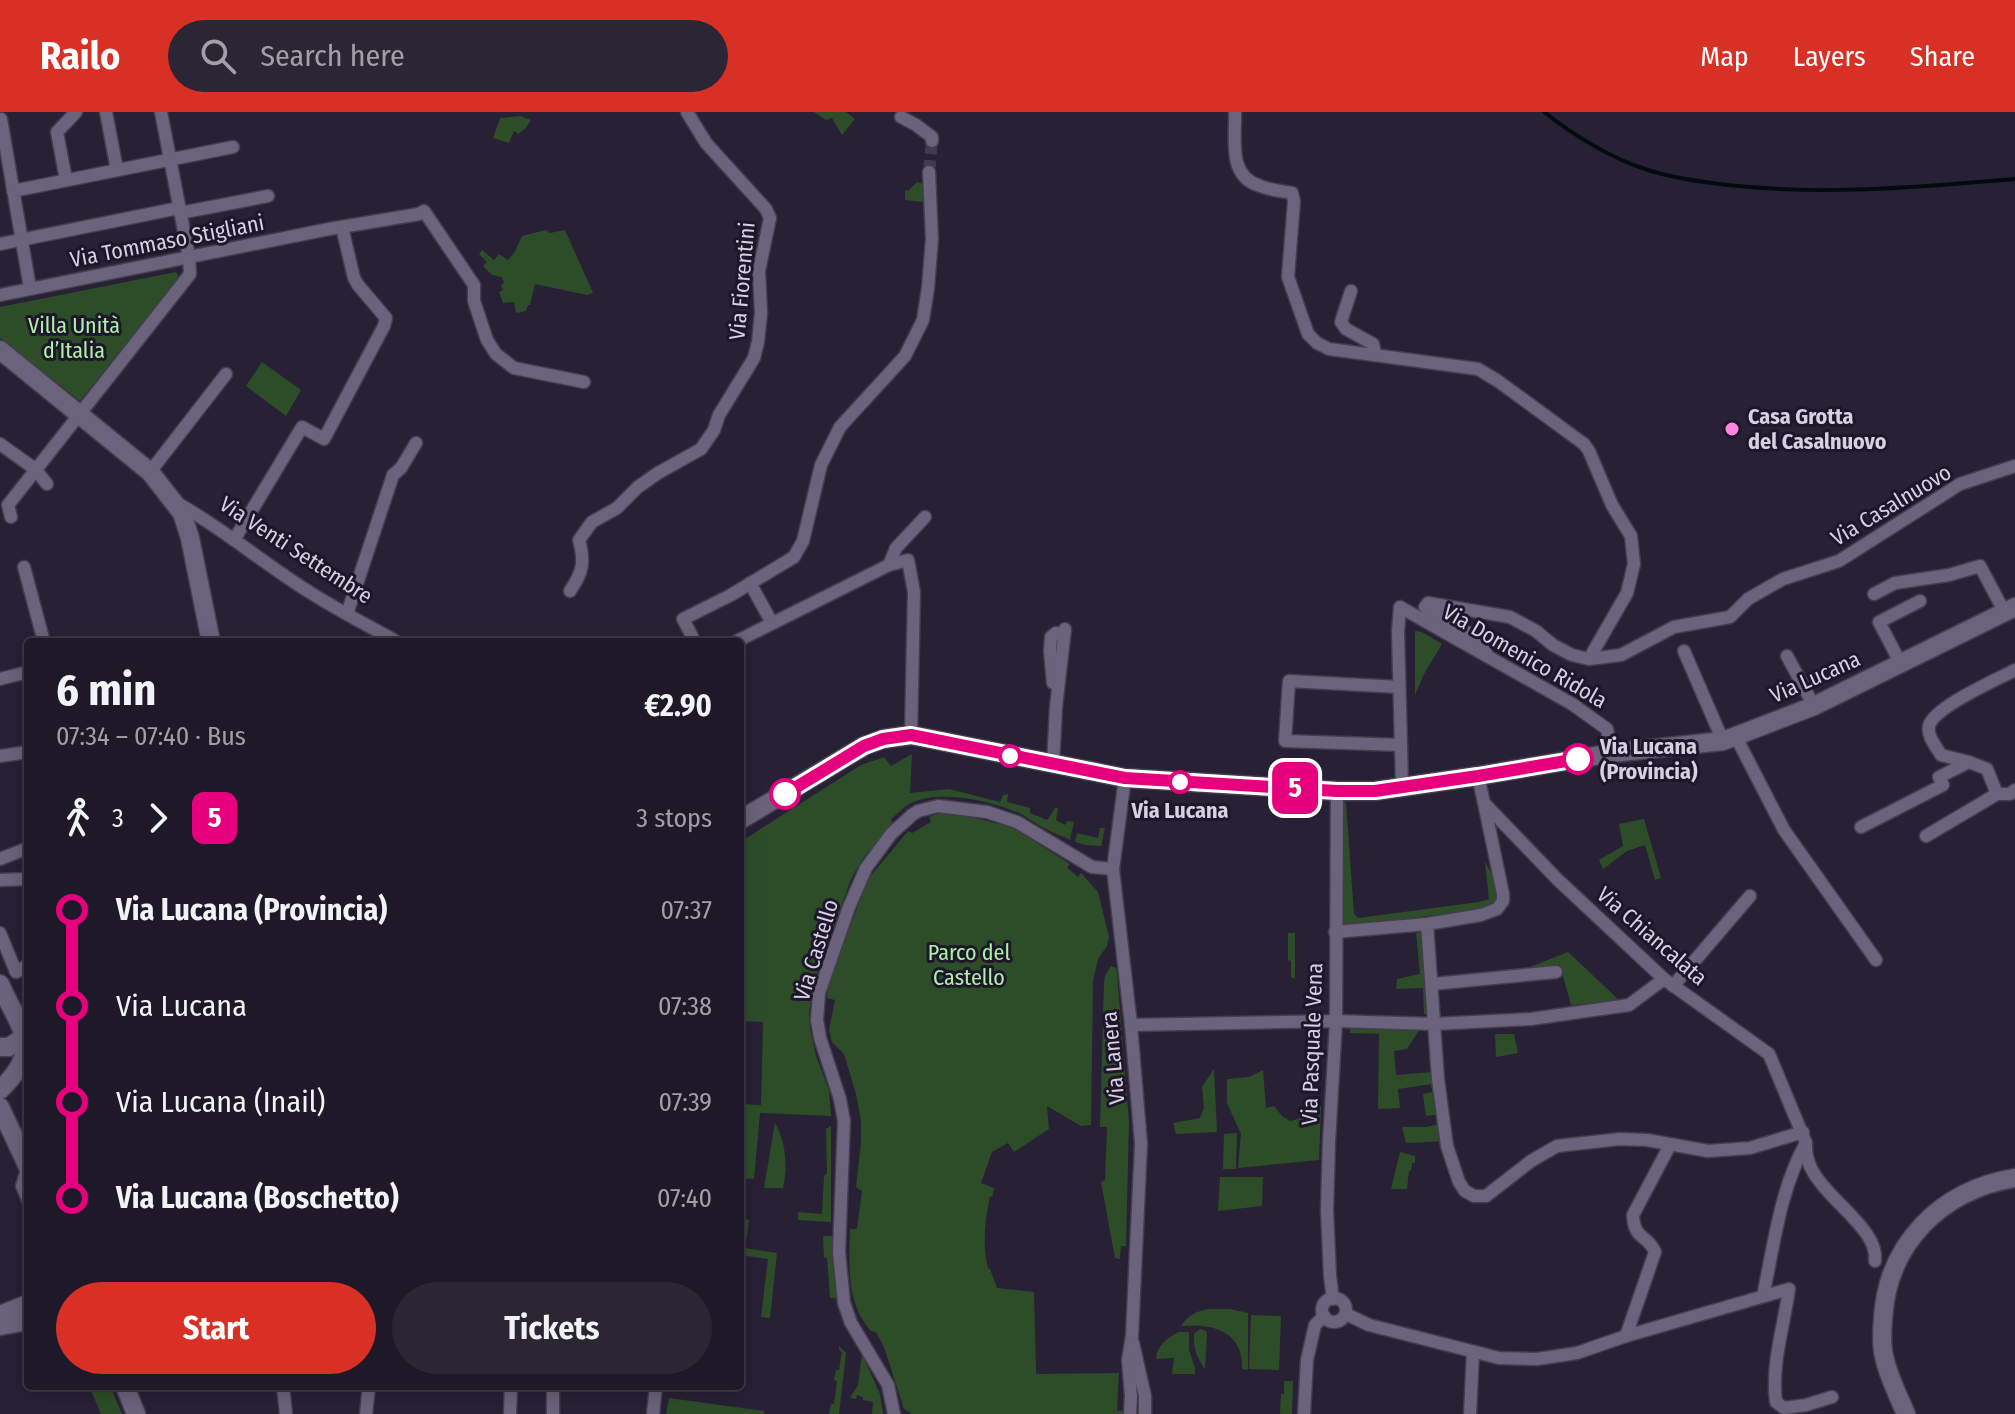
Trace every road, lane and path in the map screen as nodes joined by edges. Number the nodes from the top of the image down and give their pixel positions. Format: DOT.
graph roads {
  1 [pos="8,112"];
  2 [pos="76,112"];
  3 [pos="106,112"];
  4 [pos="161,112"];
  5 [pos="687,112"];
  6 [pos="1235,112"];
  7 [pos="901,117"];
  8 [pos="0,120"];
  9 [pos="932,141"];
  10 [pos="233,147"];
  11 [pos="170,159"];
  12 [pos="117,170"];
  13 [pos="929,172"];
  14 [pos="66,180"];
  15 [pos="13,191"];
  16 [pos="268,196"];
  17 [pos="180,210"];
  18 [pos="342,227"];
  19 [pos="22,240"];
  20 [pos="0,244"];
  21 [pos="189,257"];
  22 [pos="30,288"];
  23 [pos="1351,291"];
  24 [pos="0,295"];
  25 [pos="0,350"];
  26 [pos="1375,354"];
  27 [pos="0,361"];
  28 [pos="24,371"];
  29 [pos="226,374"];
  30 [pos="584,382"];
  31 [pos="78,415"];
  32 [pos="416,443"];
  33 [pos="0,444"];
  34 [pos="2015,466"];
  35 [pos="35,469"];
  36 [pos="150,472"];
  37 [pos="47,484"];
  38 [pos="177,506"];
  39 [pos="11,517"];
  40 [pos="925,517"];
  41 [pos="234,540"];
  42 [pos="889,565"];
  43 [pos="24,567"];
  44 [pos="750,583"];
  45 [pos="570,591"];
  46 [pos="1874,594"];
  47 [pos="1920,601"];
  48 [pos="2010,610"];
  49 [pos="347,614"];
  50 [pos="772,623"];
  51 [pos="1064,632"];
  52 [pos="43,638"];
  53 [pos="206,638"];
  54 [pos="389,638"];
  55 [pos="693,638"];
  56 [pos="743,638"];
  57 [pos="1684,651"];
  58 [pos="1487,655"];
  59 [pos="1787,656"];
  60 [pos="1589,659"];
  61 [pos="1901,664"];
  62 [pos="2015,670"];
  63 [pos="24,673"];
  64 [pos="0,679"];
  65 [pos="1399,687"];
  66 [pos="1814,706"];
  67 [pos="911,735"];
  68 [pos="1729,739"];
  69 [pos="1401,745"];
  70 [pos="24,753"];
  71 [pos="1612,753"];
  72 [pos="0,756"];
  73 [pos="1969,762"];
  74 [pos="1053,764"];
  75 [pos="1478,776"];
  76 [pos="1125,778"];
  77 [pos="1402,786"];
  78 [pos="2015,790"];
  79 [pos="1337,791"];
  80 [pos="1997,794"];
  81 [pos="1484,803"];
  82 [pos="744,818"];
  83 [pos="1861,827"];
  84 [pos="1926,836"];
  85 [pos="7,857"];
  86 [pos="1113,869"];
  87 [pos="24,879"];
  88 [pos="0,880"];
  89 [pos="1750,896"];
  90 [pos="1427,924"];
  91 [pos="1335,932"];
  92 [pos="0,933"];
  93 [pos="1876,960"];
  94 [pos="24,967"];
  95 [pos="1556,972"];
  96 [pos="1668,983"];
  97 [pos="0,984"];
  98 [pos="1432,984"];
  99 [pos="1336,1021"];
  100 [pos="1434,1024"];
  101 [pos="1131,1025"];
  102 [pos="24,1037"];
  103 [pos="0,1047"];
  104 [pos="24,1055"];
  105 [pos="0,1090"];
  106 [pos="0,1107"];
  107 [pos="1803,1133"];
  108 [pos="1670,1145"];
  109 [pos="24,1158"];
  110 [pos="2015,1178"];
  111 [pos="1875,1261"];
  112 [pos="1763,1296"];
  113 [pos="1333,1299"];
  114 [pos="24,1309"];
  115 [pos="24,1310"];
  116 [pos="1346,1314"];
  117 [pos="0,1315"];
  118 [pos="1324,1316"];
  119 [pos="0,1326"];
  120 [pos="1132,1336"];
  121 [pos="1626,1336"];
  122 [pos="1473,1352"];
  123 [pos="127,1390"];
  124 [pos="283,1390"];
  125 [pos="369,1390"];
  126 [pos="511,1390"];
  127 [pos="553,1390"];
  128 [pos="656,1390"];
  129 [pos="1832,1397"];
  130 [pos="136,1414"];
  131 [pos="286,1414"];
  132 [pos="366,1414"];
  133 [pos="510,1414"];
  134 [pos="553,1414"];
  135 [pos="653,1414"];
  136 [pos="894,1414"];
  137 [pos="1130,1414"];
  138 [pos="1145,1414"];
  139 [pos="1304,1414"];
  140 [pos="1470,1414"];
  141 [pos="1906,1414"];
  1 -- 8 [label="street"];
  2 -- 14 [label="street"];
  3 -- 12 [label="street"];
  4 -- 11 [label="street"];
  5 -- 45 [label="street, Via Fiorentini"];
  6 -- 26 [label="street"];
  7 -- 9 [label="street"];
  8 -- 15 [label="street"];
  10 -- 11 [label="street"];
  11 -- 12 [label="street"];
  11 -- 17 [label="street"];
  12 -- 14 [label="street"];
  13 -- 44 [label="street"];
  14 -- 15 [label="street"];
  15 -- 19 [label="street"];
  16 -- 17 [label="street"];
  17 -- 19 [label="street"];
  17 -- 21 [label="street"];
  18 -- 21 [label="street, Via Tommaso Stigliani"];
  18 -- 30 [label="street, Via Tommaso Stigliani"];
  18 -- 41 [label="street"];
  19 -- 20 [label="street"];
  19 -- 22 [label="street"];
  21 -- 22 [label="street, Via Tommaso Stigliani"];
  21 -- 31 [label="street"];
  22 -- 24 [label="street, Via Tommaso Stigliani"];
  23 -- 26 [label="street"];
  25 -- 28 [label="street"];
  26 -- 60 [label="street"];
  27 -- 28 [label="street"];
  28 -- 31 [label="street"];
  29 -- 36 [label="street"];
  31 -- 35 [label="street"];
  31 -- 36 [label="street"];
  32 -- 49 [label="street"];
  33 -- 35 [label="street"];
  34 -- 60 [label="street, Via Casalnuovo"];
  35 -- 37 [label="street"];
  35 -- 39 [label="street"];
  36 -- 38 [label="street"];
  38 -- 41 [label="street, Via Venti Settembre"];
  38 -- 53 [label="street"];
  40 -- 42 [label="street"];
  41 -- 49 [label="street, Via Venti Settembre"];
  42 -- 50 [label="street"];
  42 -- 67 [label="street"];
  43 -- 52 [label="street"];
  44 -- 50 [label="street"];
  44 -- 55 [label="street"];
  46 -- 48 [label="street"];
  47 -- 61 [label="street"];
  48 -- 61 [label="street, Via Lucana"];
  49 -- 54 [label="street, Via Venti Settembre"];
  50 -- 56 [label="street"];
  51 -- 74 [label="street"];
  57 -- 68 [label="street"];
  58 -- 60 [label="street"];
  58 -- 65 [label="street, Via Domenico Ridola"];
  58 -- 71 [label="street, Via Domenico Ridola"];
  59 -- 66 [label="street"];
  61 -- 66 [label="street, Via Lucana"];
  62 -- 73 [label="street"];
  63 -- 64 [label="street"];
  65 -- 69 [label="street"];
  65 -- 69 [label="street"];
  66 -- 68 [label="street, Via Lucana"];
  67 -- 74 [label="street, Via Lucana"];
  67 -- 82 [label="street, Via Lucana"];
  68 -- 71 [label="street, Via Lucana"];
  68 -- 93 [label="street"];
  69 -- 77 [label="street"];
  70 -- 72 [label="street"];
  71 -- 75 [label="street, Via Lucana"];
  73 -- 80 [label="street"];
  73 -- 83 [label="street"];
  74 -- 76 [label="street, Via Lucana"];
  75 -- 77 [label="street, Via Lucana"];
  75 -- 81 [label="street"];
  76 -- 79 [label="street, Via Lucana"];
  76 -- 86 [label="street, Via Lanera"];
  77 -- 79 [label="street, Via Lucana"];
  78 -- 80 [label="street"];
  79 -- 91 [label="street, Via Pasquale Vena"];
  80 -- 84 [label="street"];
  81 -- 90 [label="street"];
  81 -- 96 [label="street, Via Chiancalata"];
  85 -- 87 [label="street"];
  86 -- 101 [label="street, Via Lanera"];
  86 -- 136 [label="street, Via Castello"];
  87 -- 88 [label="street"];
  89 -- 96 [label="street"];
  90 -- 91 [label="street"];
  90 -- 98 [label="street"];
  91 -- 99 [label="street, Via Pasquale Vena"];
  92 -- 94 [label="street"];
  95 -- 98 [label="street"];
  96 -- 100 [label="street"];
  96 -- 107 [label="street, Via Chiancalata"];
  97 -- 102 [label="street"];
  98 -- 100 [label="street"];
  99 -- 100 [label="street"];
  99 -- 101 [label="street"];
  99 -- 113 [label="street, Via Pasquale Vena"];
  100 -- 108 [label="street"];
  101 -- 120 [label="street, Via Lanera"];
  102 -- 103 [label="street"];
  104 -- 105 [label="street"];
  106 -- 109 [label="street"];
  107 -- 108 [label="street"];
  107 -- 111 [label="street, Via Chiancalata"];
  107 -- 112 [label="street"];
  108 -- 121 [label="street"];
  110 -- 141 [label="street"];
  112 -- 121 [label="street"];
  112 -- 129 [label="street"];
  113 -- 116 [label="street"];
  113 -- 118 [label="street"];
  114 -- 117 [label="street"];
  115 -- 119 [label="street"];
  116 -- 118 [label="street"];
  116 -- 122 [label="street"];
  118 -- 139 [label="street"];
  120 -- 137 [label="street, Via Lanera"];
  120 -- 138 [label="street, Via Lanera"];
  121 -- 122 [label="street"];
  122 -- 140 [label="street"];
  123 -- 130 [label="street"];
  124 -- 131 [label="street"];
  125 -- 132 [label="street"];
  126 -- 133 [label="street"];
  127 -- 134 [label="street"];
  128 -- 135 [label="street"];
}
